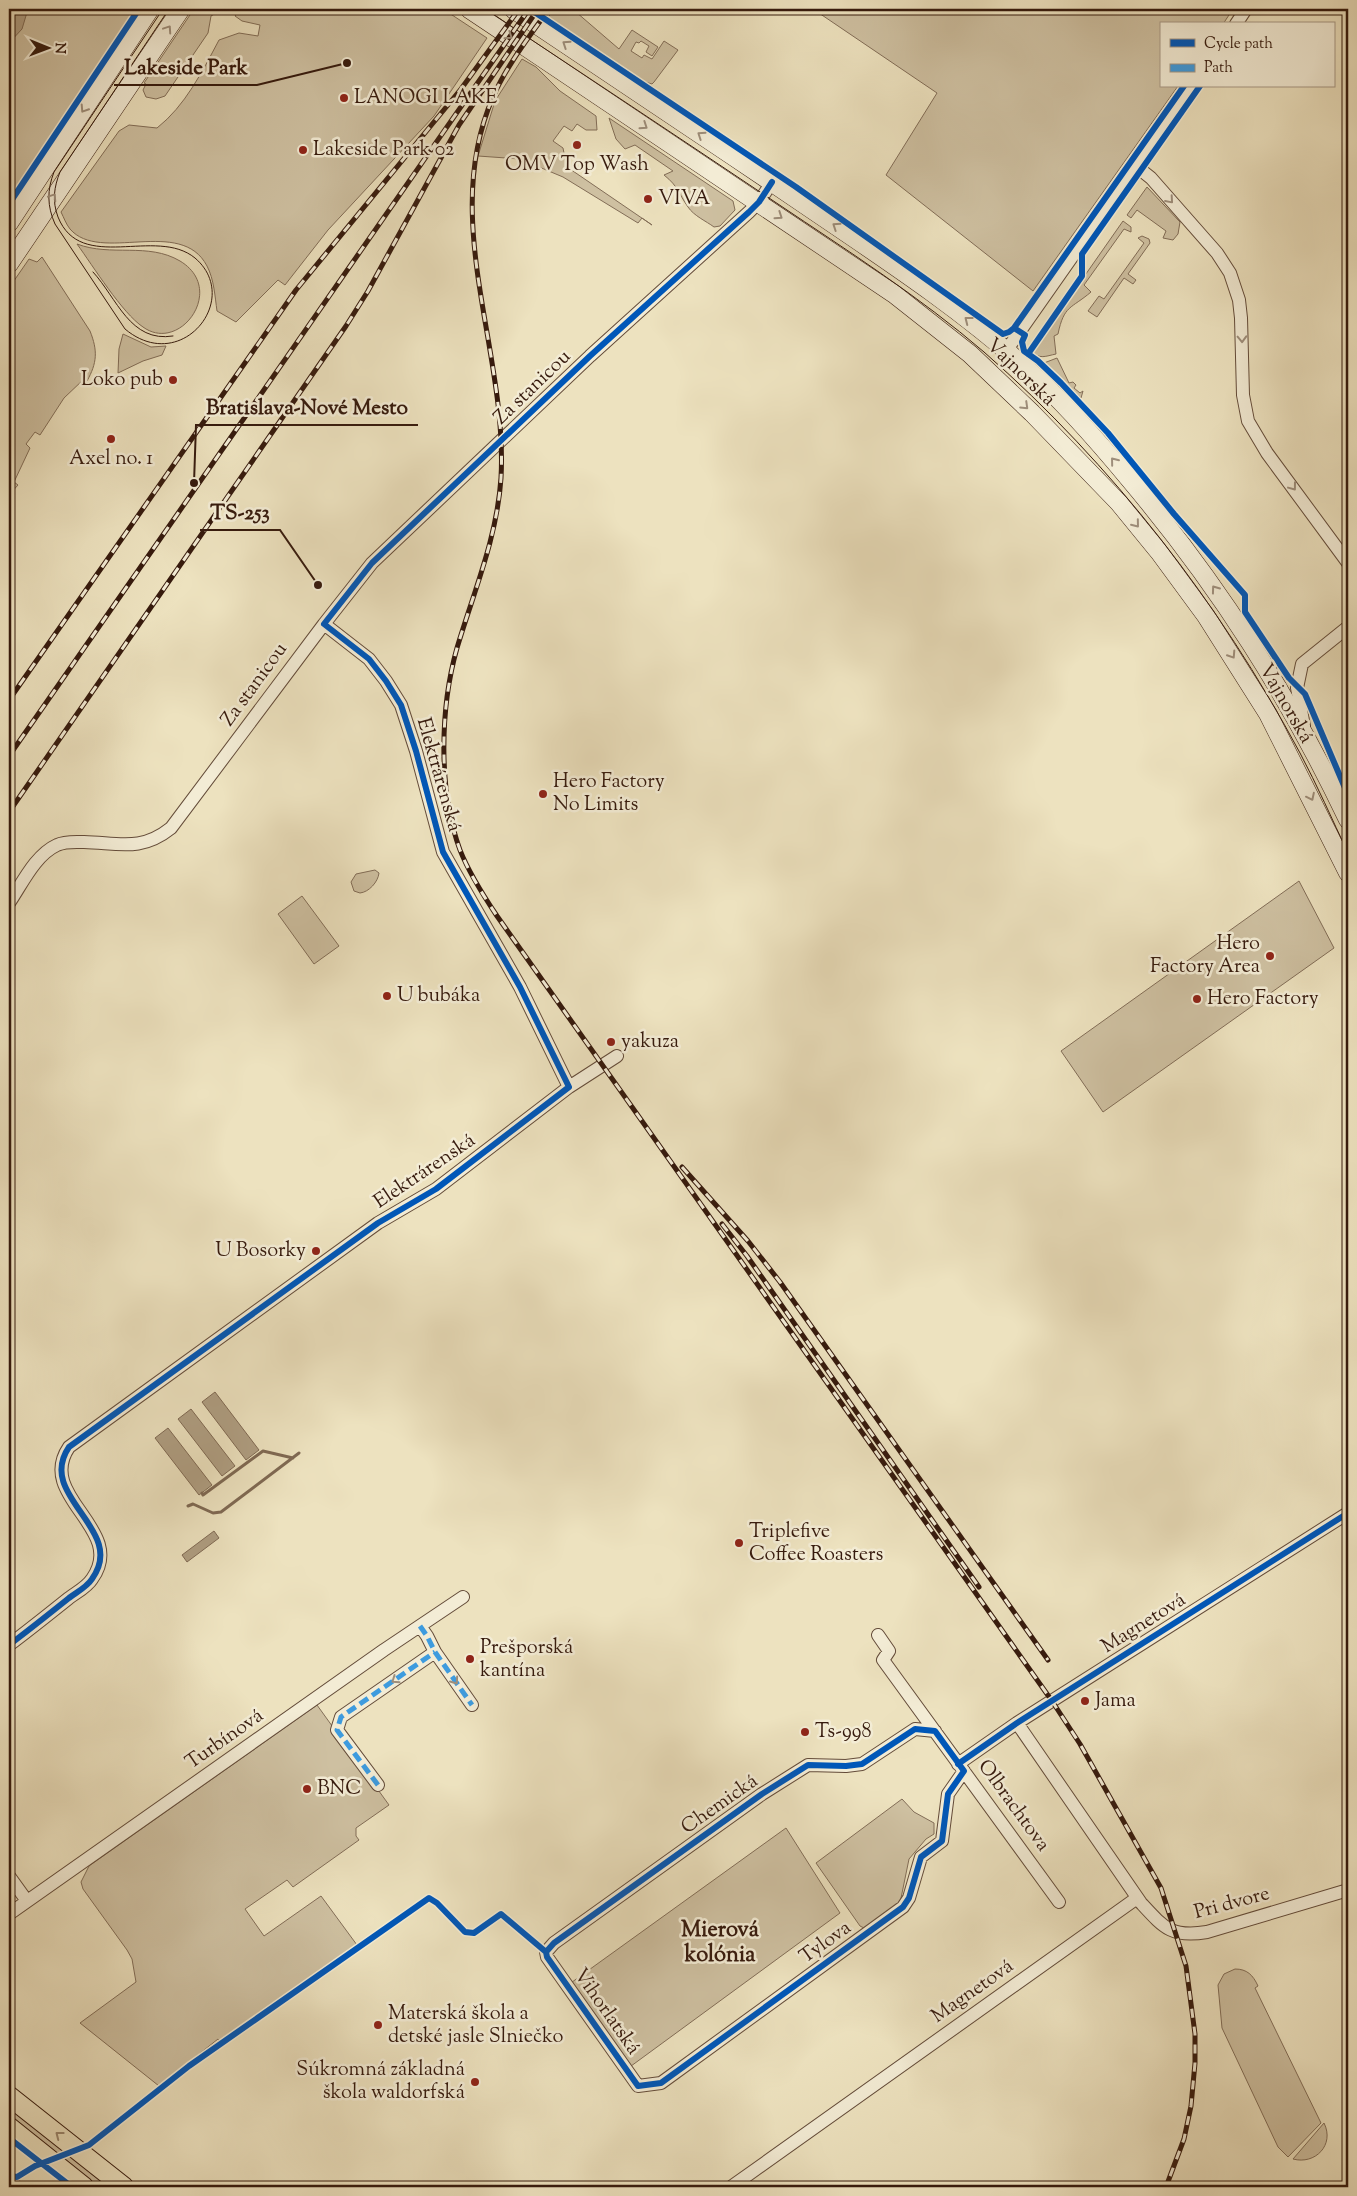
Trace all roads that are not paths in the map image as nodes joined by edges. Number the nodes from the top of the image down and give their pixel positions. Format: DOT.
graph roads {
  1 [pos="150,9"];
  2 [pos="181,9"];
  3 [pos="469,9"];
  4 [pos="513,9"];
  5 [pos="1246,9"];
  6 [pos="1237,22"];
  7 [pos="1191,88"];
  8 [pos="1136,166"];
  9 [pos="772,182"];
  10 [pos="759,202"];
  11 [pos="9,223"];
  12 [pos="9,264"];
  13 [pos="1006,351"];
  14 [pos="990,372"];
  15 [pos="1348,563"];
  16 [pos="324,624"];
  17 [pos="1348,627"];
  18 [pos="1305,734"];
  19 [pos="1348,820"];
  20 [pos="1348,873"];
  21 [pos="9,903"];
  22 [pos="617,1056"];
  23 [pos="569,1088"];
  24 [pos="1348,1513"];
  25 [pos="463,1597"];
  26 [pos="420,1626"];
  27 [pos="878,1634"];
  28 [pos="9,1645"];
  29 [pos="435,1652"];
  30 [pos="472,1705"];
  31 [pos="1017,1723"];
  32 [pos="935,1732"];
  33 [pos="961,1767"];
  34 [pos="378,1785"];
  35 [pos="9,1876"];
  36 [pos="1348,1890"];
  37 [pos="1137,1898"];
  38 [pos="27,1901"];
  39 [pos="1059,1902"];
  40 [pos="9,1914"];
  41 [pos="547,1957"];
  42 [pos="638,2086"];
  43 [pos="9,2096"];
  44 [pos="9,2127"];
  45 [pos="9,2177"];
  46 [pos="16,2187"];
  47 [pos="84,2187"];
  48 [pos="124,2187"];
  49 [pos="731,2187"];
  1 -- 11 [label="main road, one-way"];
  12 -- 2 [label="main road, one-way"];
  3 -- 10 [label="main road, Vajnorská, one-way"];
  9 -- 4 [label="main road, Vajnorská, one-way"];
  5 -- 6 [label="street"];
  7 -- 8 [label="street"];
  8 -- 13 [label="street"];
  8 -- 15 [label="street, one-way"];
  9 -- 10 [label="street, Za stanicou"];
  13 -- 9 [label="main road, Vajnorská, one-way"];
  10 -- 14 [label="main road, Vajnorská, one-way"];
  10 -- 16 [label="street, Za stanicou"];
  13 -- 14 [label="main road"];
  18 -- 13 [label="main road, Vajnorská, one-way"];
  14 -- 20 [label="main road, Vajnorská, one-way"];
  16 -- 21 [label="street, Za stanicou"];
  16 -- 23 [label="street, Elektrárenská"];
  17 -- 18 [label="street"];
  18 -- 19 [label="main road, Vajnorská"];
  22 -- 23 [label="street, Elektrárenská"];
  23 -- 28 [label="street, Elektrárenská"];
  24 -- 31 [label="street, Magnetová"];
  25 -- 26 [label="street, Turbínová"];
  26 -- 29 [label="street"];
  26 -- 38 [label="street, Turbínová"];
  27 -- 32 [label="street, Olbrachtova"];
  29 -- 30 [label="street, one-way"];
  29 -- 34 [label="street, one-way"];
  31 -- 33 [label="street, Magnetová"];
  31 -- 37 [label="street"];
  32 -- 33 [label="street, Olbrachtova"];
  32 -- 41 [label="street, Chemická"];
  33 -- 39 [label="street, Olbrachtova"];
  33 -- 42 [label="street, Tylova"];
  35 -- 38 [label="street"];
  36 -- 37 [label="street, Pri dvore"];
  37 -- 49 [label="street, Magnetová"];
  38 -- 40 [label="street, Turbínová"];
  41 -- 42 [label="street, Vihorlatská"];
  48 -- 43 [label="main road, one-way"];
  44 -- 47 [label="main road"];
  45 -- 46 [label="street"];
}
